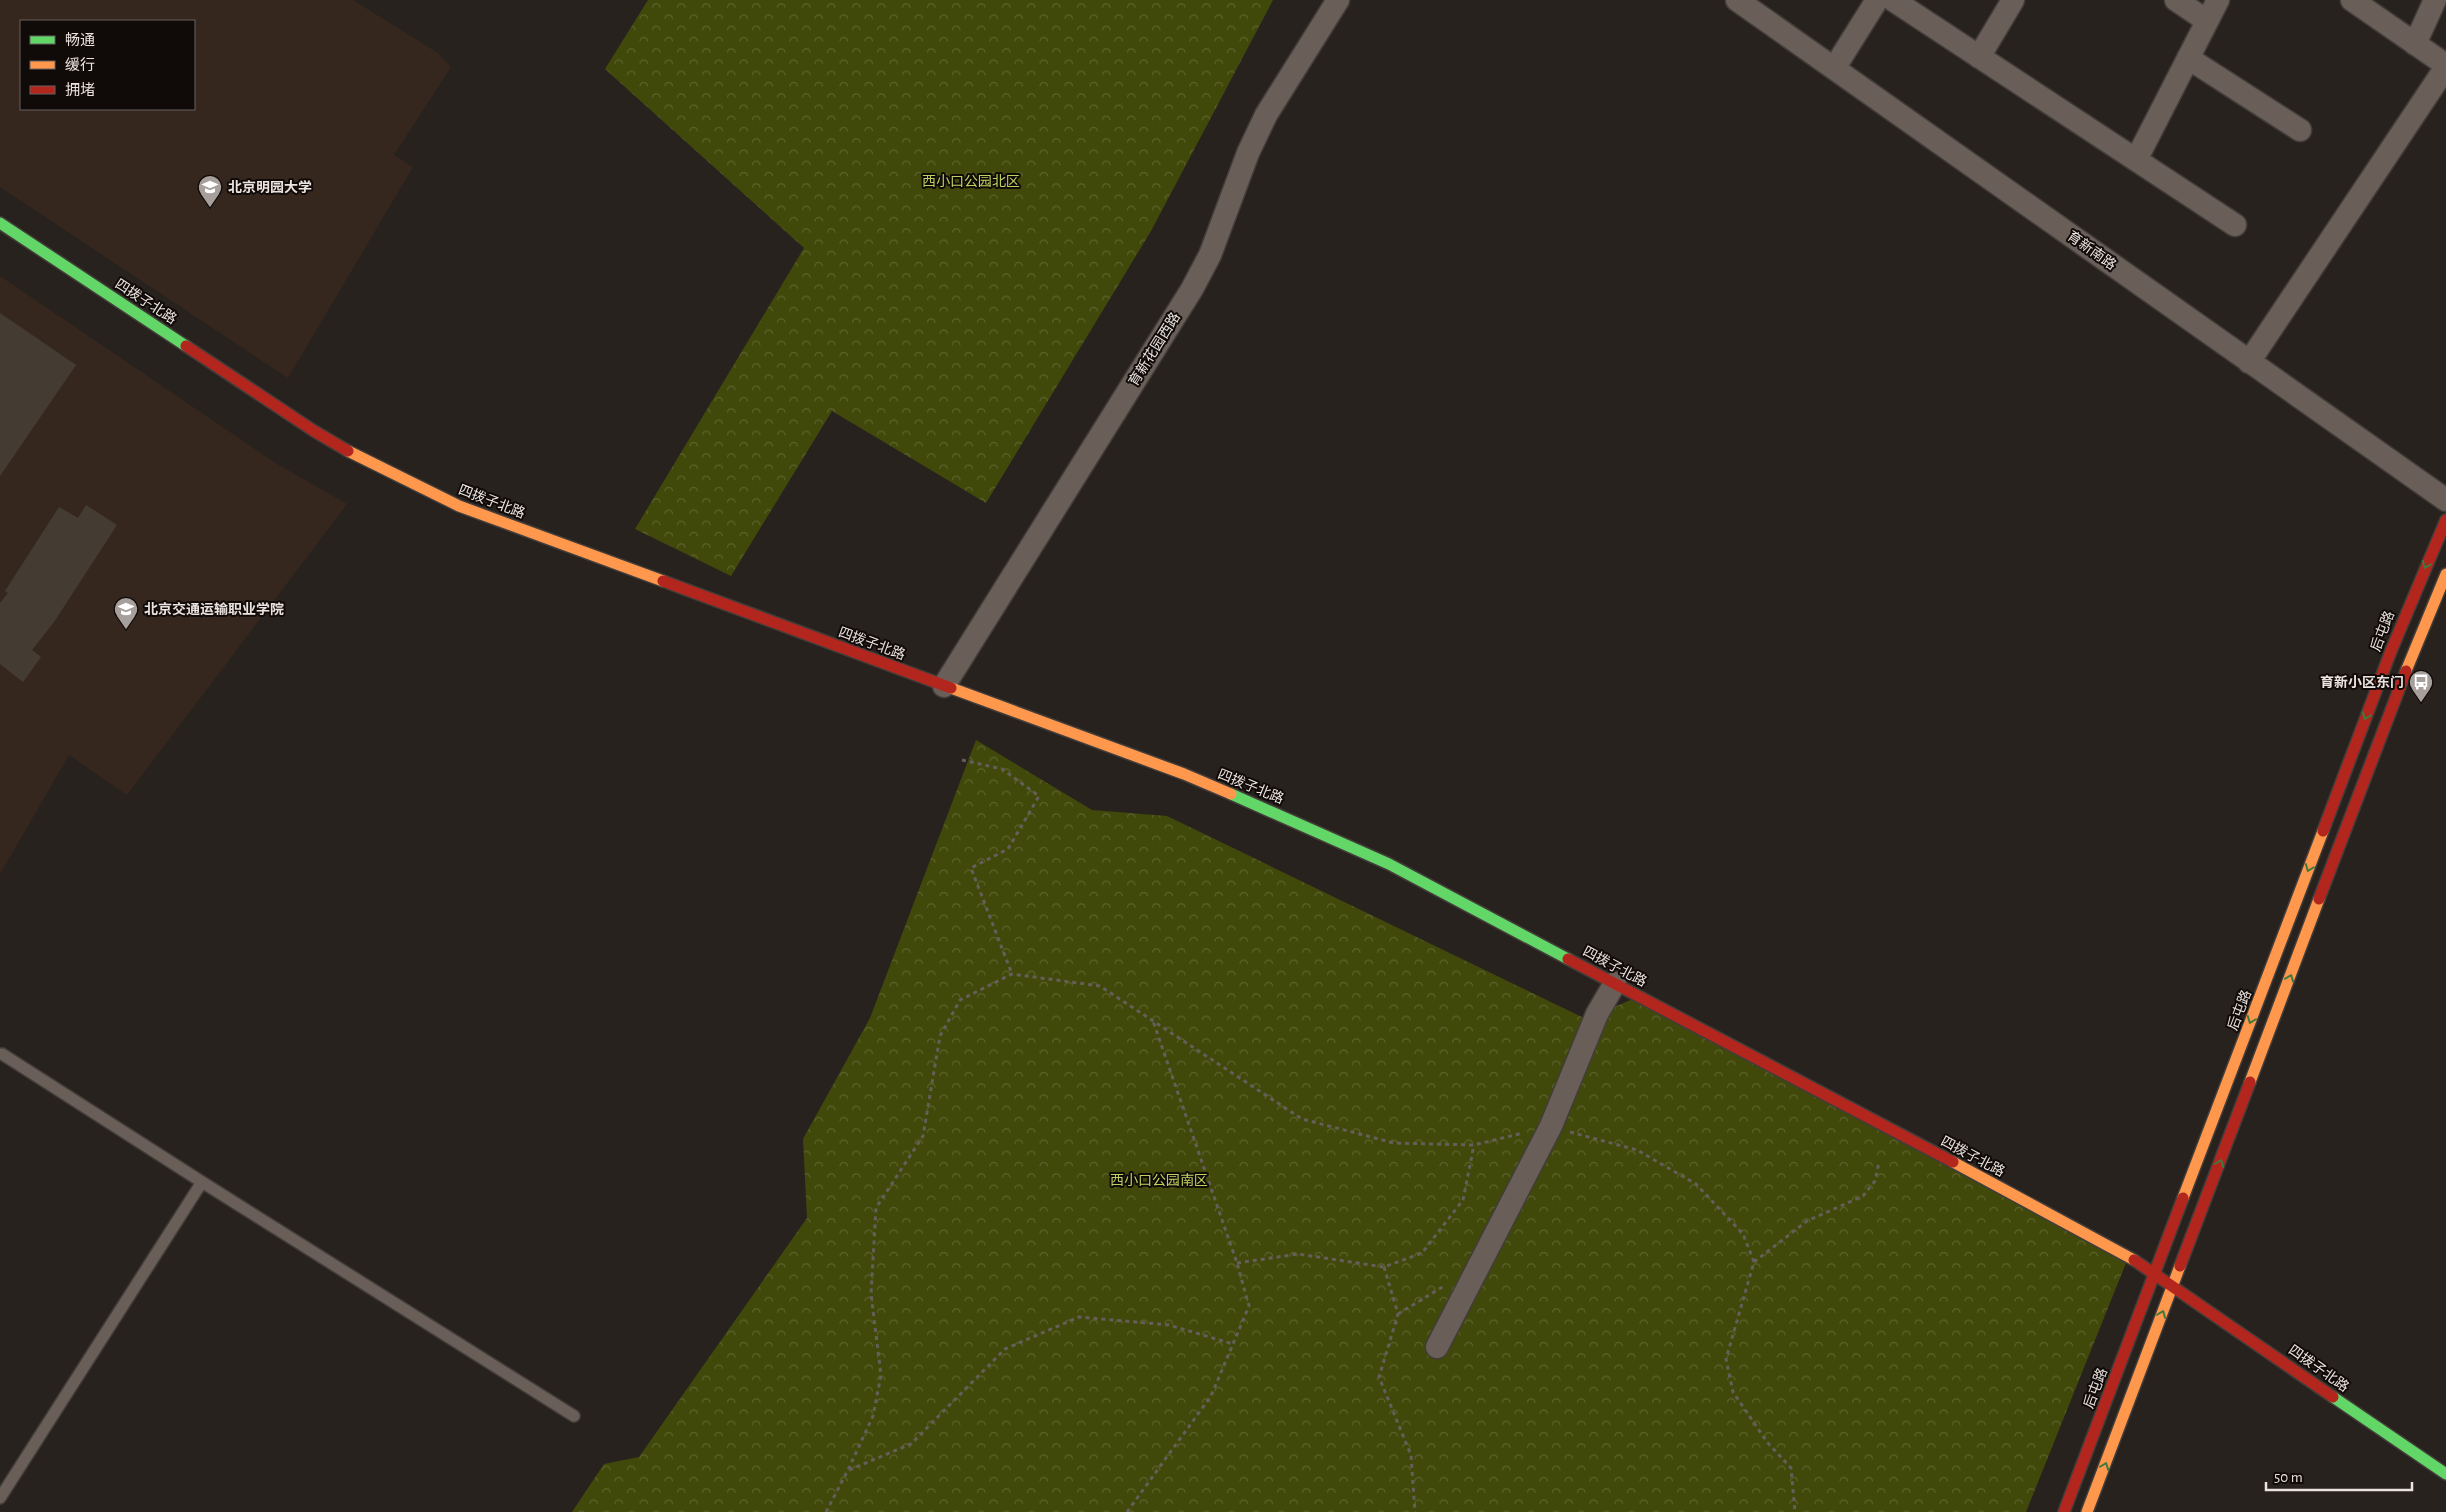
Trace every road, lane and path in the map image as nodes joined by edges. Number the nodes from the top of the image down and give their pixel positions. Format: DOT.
graph roads {
  1 [pos="1338,0"];
  2 [pos="1737,0"];
  3 [pos="1877,0"];
  4 [pos="1893,0"];
  5 [pos="2013,0"];
  6 [pos="2176,0"];
  7 [pos="2218,0"];
  8 [pos="2352,0"];
  9 [pos="2435,0"];
  10 [pos="2207,21"];
  11 [pos="2415,44"];
  12 [pos="1979,57"];
  13 [pos="2188,58"];
  14 [pos="2446,66"];
  15 [pos="1835,67"];
  16 [pos="2300,130"];
  17 [pos="2136,160"];
  18 [pos="0,223"];
  19 [pos="2235,225"];
  20 [pos="2249,362"];
  21 [pos="2446,500"];
  22 [pos="2446,520"];
  23 [pos="2446,574"];
  24 [pos="944,686"];
  25 [pos="962,760"];
  26 [pos="1012,974"];
  27 [pos="1614,983"];
  28 [pos="1152,1020"];
  29 [pos="2,1054"];
  30 [pos="1551,1126"];
  31 [pos="1474,1145"];
  32 [pos="1880,1162"];
  33 [pos="202,1182"];
  34 [pos="1754,1262"];
  35 [pos="1237,1263"];
  36 [pos="1384,1267"];
  37 [pos="2155,1273"];
  38 [pos="2173,1285"];
  39 [pos="1468,1286"];
  40 [pos="1398,1314"];
  41 [pos="1233,1344"];
  42 [pos="1437,1347"];
  43 [pos="574,1416"];
  44 [pos="848,1470"];
  45 [pos="2446,1474"];
  46 [pos="0,1498"];
  47 [pos="826,1512"];
  48 [pos="1127,1512"];
  49 [pos="1416,1512"];
  50 [pos="1795,1512"];
  51 [pos="2064,1512"];
  52 [pos="2087,1512"];
  1 -- 24 [label="street, 育新花园西路"];
  2 -- 15 [label="street, 育新南路"];
  3 -- 15 [label="street"];
  4 -- 12 [label="street"];
  5 -- 12 [label="street"];
  6 -- 10 [label="street"];
  7 -- 10 [label="street"];
  8 -- 11 [label="street"];
  9 -- 11 [label="street"];
  10 -- 13 [label="street"];
  11 -- 14 [label="street"];
  12 -- 17 [label="street"];
  13 -- 16 [label="street"];
  13 -- 17 [label="street"];
  14 -- 20 [label="street"];
  15 -- 20 [label="street, 育新南路"];
  17 -- 19 [label="street"];
  18 -- 24 [label="street, 四拨子北路"];
  20 -- 21 [label="street, 育新南路"];
  22 -- 37 [label="street, 后屯路, one-way"];
  38 -- 23 [label="street, one-way"];
  24 -- 27 [label="street, 四拨子北路"];
  25 -- 26 [label="path"];
  26 -- 28 [label="path"];
  26 -- 44 [label="path"];
  27 -- 30 [label="street"];
  27 -- 37 [label="street, 四拨子北路"];
  28 -- 31 [label="path"];
  28 -- 35 [label="path"];
  29 -- 33 [label="lane"];
  30 -- 31 [label="path"];
  30 -- 34 [label="path"];
  30 -- 39 [label="street"];
  31 -- 36 [label="path"];
  32 -- 34 [label="path"];
  33 -- 43 [label="lane"];
  33 -- 46 [label="lane"];
  34 -- 50 [label="path"];
  35 -- 36 [label="path"];
  35 -- 41 [label="path"];
  36 -- 40 [label="path"];
  37 -- 38 [label="street, 四拨子北路"];
  37 -- 51 [label="street, 后屯路"];
  38 -- 45 [label="street, 四拨子北路"];
  52 -- 38 [label="street, one-way"];
  39 -- 40 [label="path"];
  39 -- 42 [label="street"];
  40 -- 49 [label="path"];
  41 -- 44 [label="path"];
  41 -- 48 [label="path"];
  44 -- 47 [label="path"];
}
